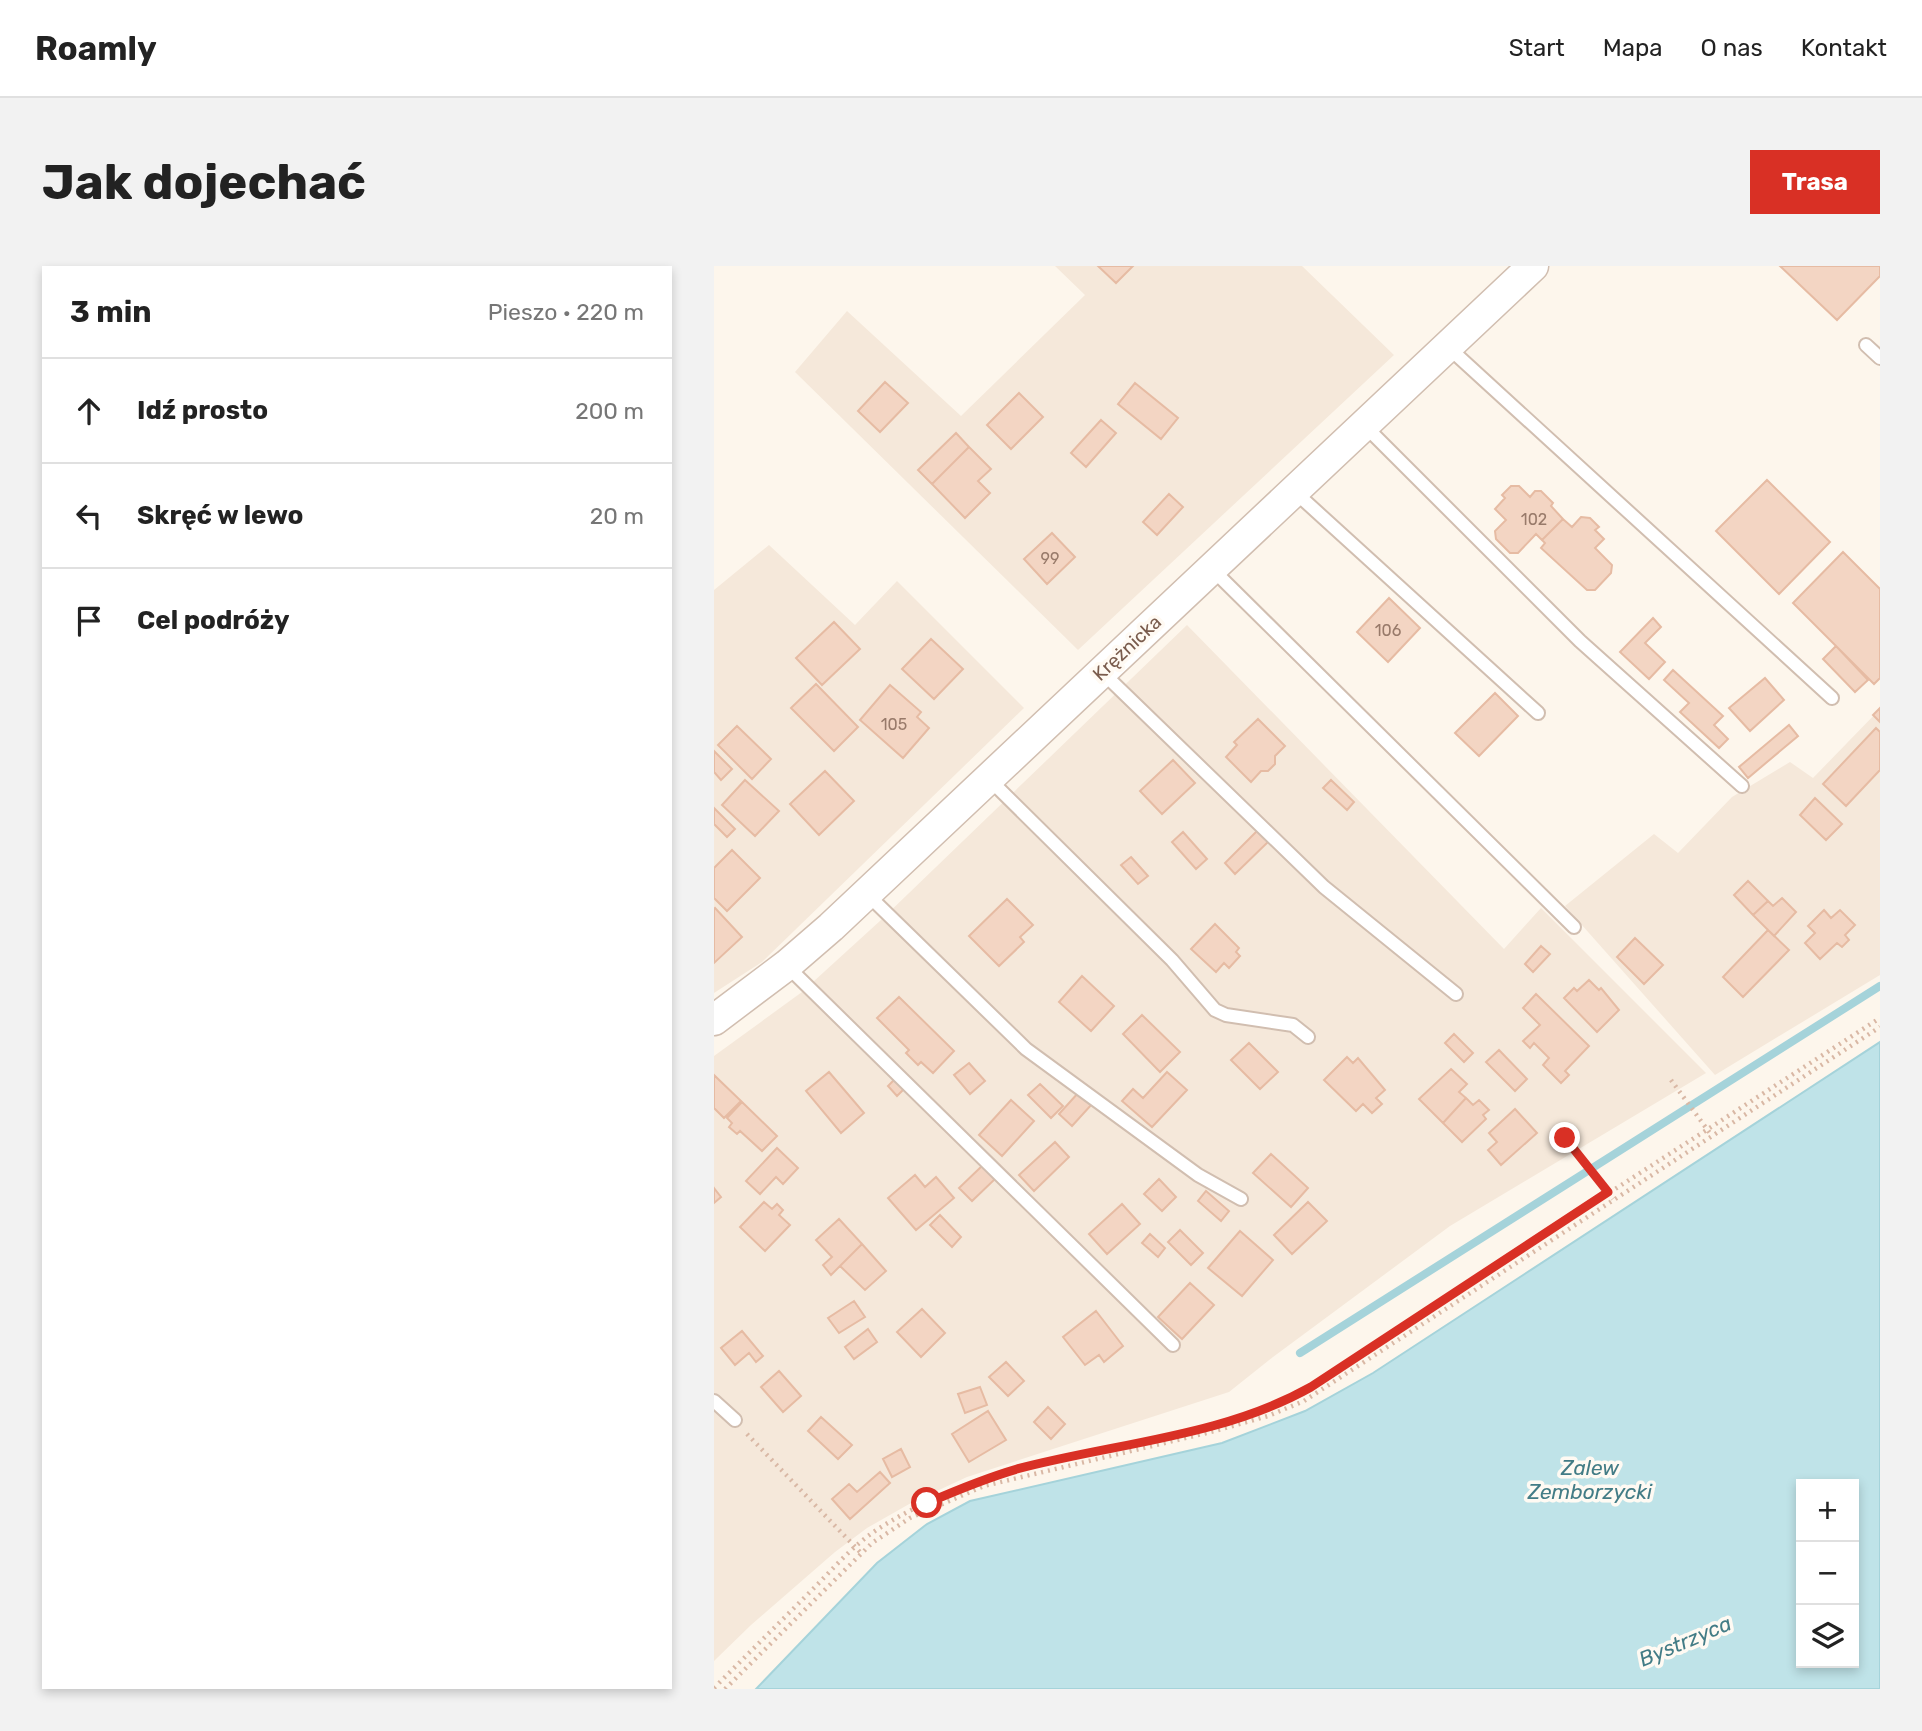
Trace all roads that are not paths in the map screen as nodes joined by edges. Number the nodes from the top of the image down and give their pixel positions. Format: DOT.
graph roads {
  1 [pos="1533,266"];
  2 [pos="1866,345"];
  3 [pos="1448,347"];
  4 [pos="1880,358"];
  5 [pos="1364,425"];
  6 [pos="1294,491"];
  7 [pos="1211,568"];
  8 [pos="1102,672"];
  9 [pos="1832,698"];
  10 [pos="1538,713"];
  11 [pos="988,779"];
  12 [pos="1742,786"];
  13 [pos="867,894"];
  14 [pos="1574,927"];
  15 [pos="787,965"];
  16 [pos="1456,994"];
  17 [pos="714,1020"];
  18 [pos="1308,1037"];
  19 [pos="1241,1199"];
  20 [pos="1173,1345"];
  21 [pos="714,1401"];
  22 [pos="735,1420"];
  1 -- 3 [label="street, Krężnicka"];
  2 -- 4 [label="lane"];
  3 -- 5 [label="street, Krężnicka"];
  3 -- 9 [label="lane"];
  5 -- 6 [label="street, Krężnicka"];
  5 -- 12 [label="lane"];
  6 -- 7 [label="street, Krężnicka"];
  6 -- 10 [label="lane"];
  7 -- 8 [label="street, Krężnicka"];
  7 -- 14 [label="lane"];
  8 -- 11 [label="street, Krężnicka"];
  8 -- 16 [label="lane"];
  11 -- 13 [label="street, Krężnicka"];
  11 -- 18 [label="lane"];
  13 -- 15 [label="street, Krężnicka"];
  13 -- 19 [label="lane"];
  15 -- 17 [label="street, Krężnicka"];
  15 -- 20 [label="lane"];
  21 -- 22 [label="lane"];
}
